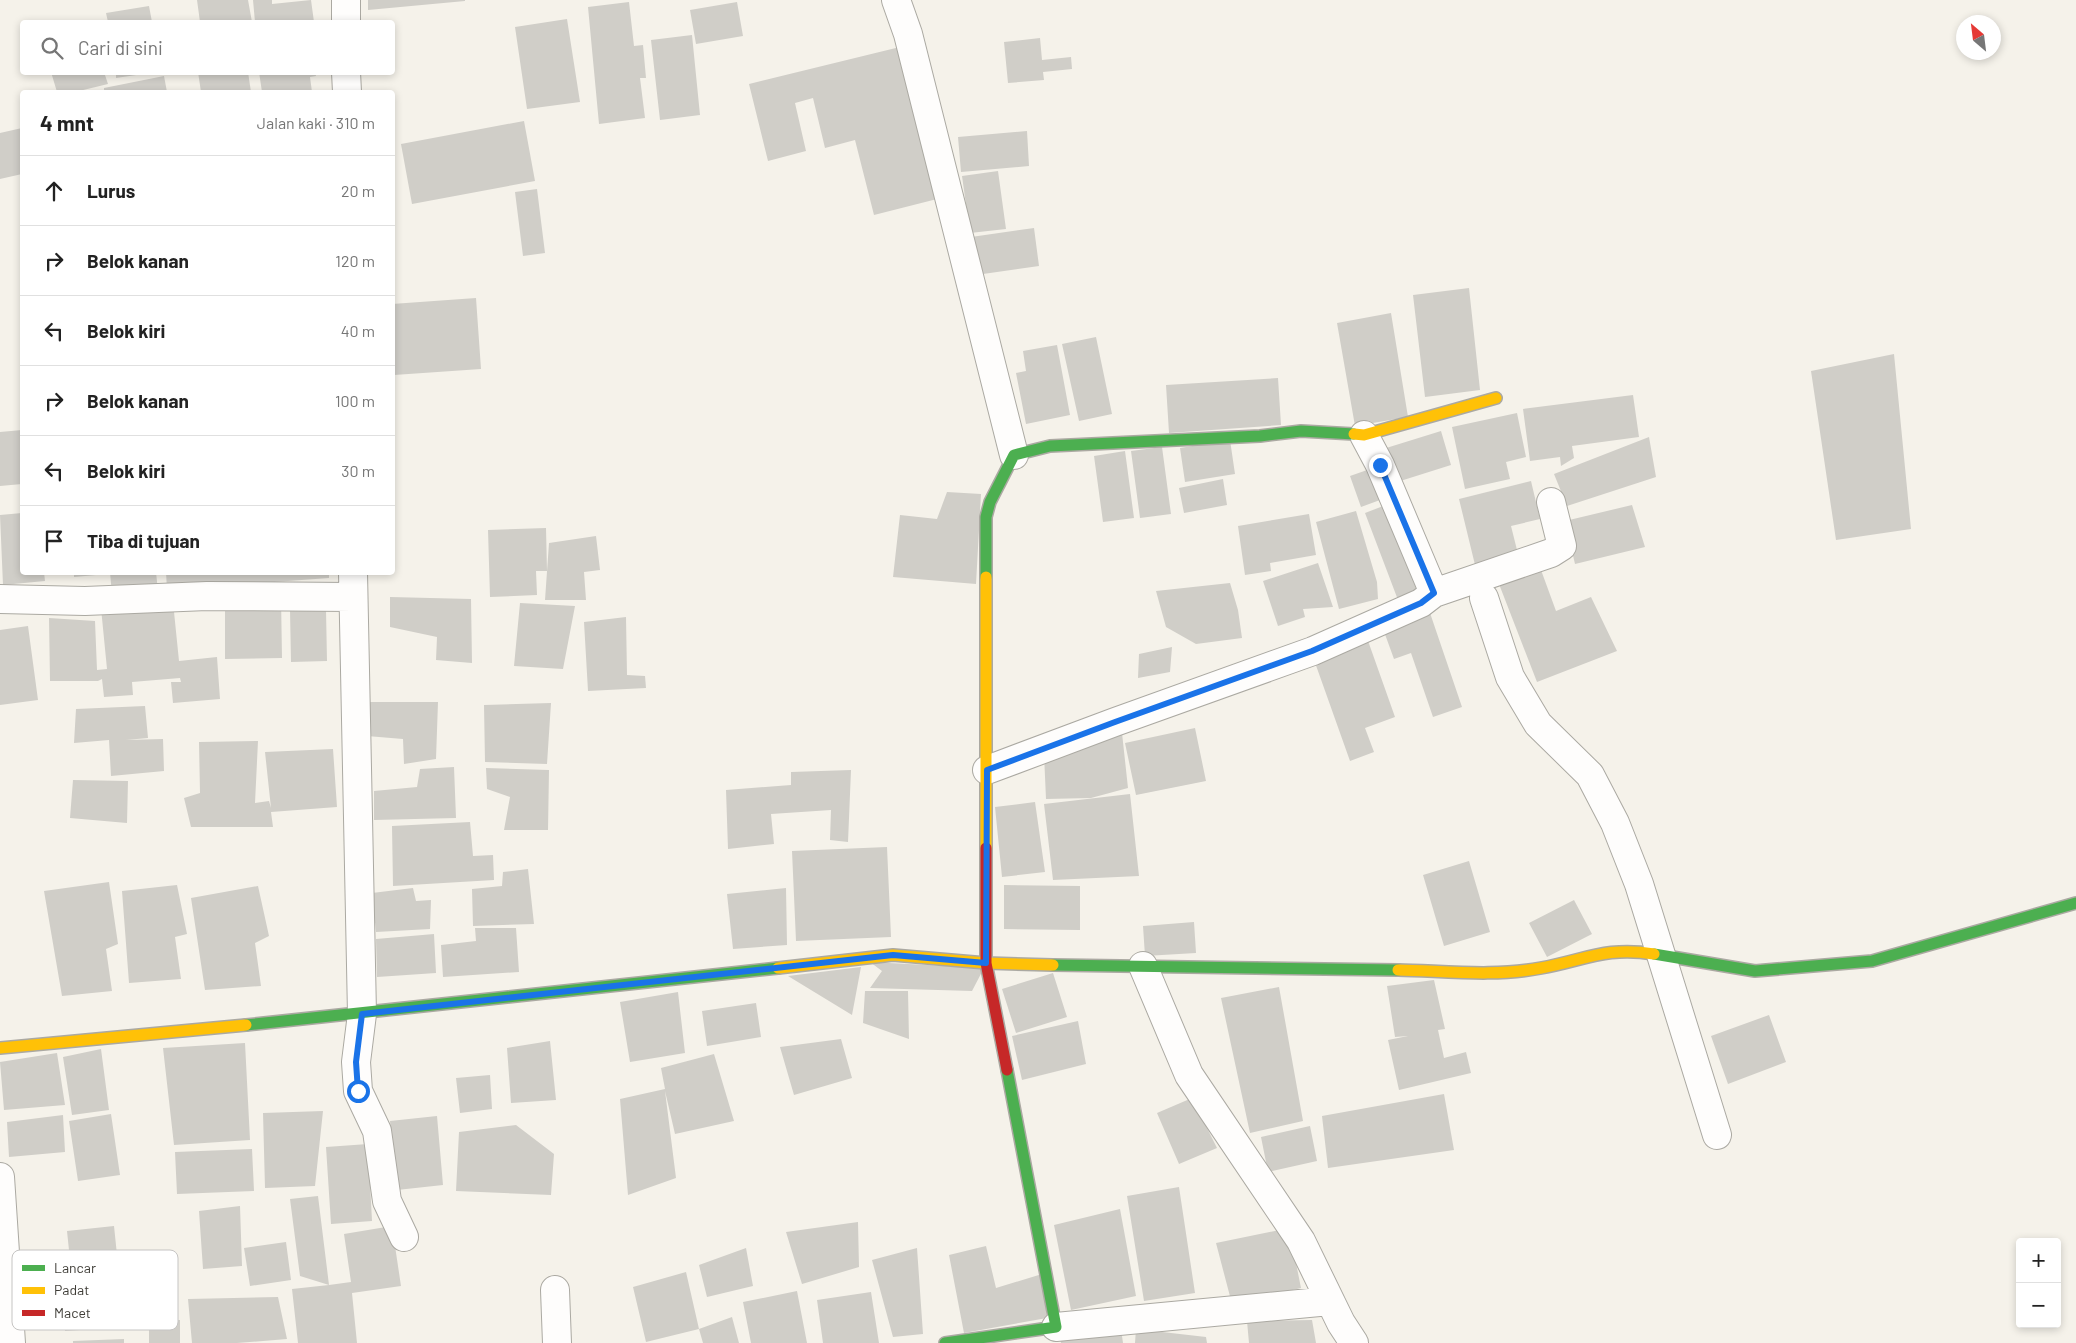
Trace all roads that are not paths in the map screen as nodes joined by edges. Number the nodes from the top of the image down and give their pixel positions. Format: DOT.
graph roads {
  1 [pos="346,0"];
  2 [pos="896,0"];
  3 [pos="346,20"];
  4 [pos="346,75"];
  5 [pos="346,90"];
  6 [pos="1496,398"];
  7 [pos="1364,435"];
  8 [pos="1014,455"];
  9 [pos="1552,502"];
  10 [pos="353,585"];
  11 [pos="1434,593"];
  12 [pos="1484,598"];
  13 [pos="0,599"];
  14 [pos="987,770"];
  15 [pos="2076,903"];
  16 [pos="1660,955"];
  17 [pos="986,963"];
  18 [pos="1143,966"];
  19 [pos="362,1014"];
  20 [pos="0,1048"];
  21 [pos="1717,1135"];
  22 [pos="0,1177"];
  23 [pos="404,1237"];
  24 [pos="555,1290"];
  25 [pos="1330,1301"];
  26 [pos="1056,1327"];
  27 [pos="11,1343"];
  28 [pos="557,1343"];
  29 [pos="945,1343"];
  30 [pos="1354,1343"];
  1 -- 3 [label="street"];
  2 -- 8 [label="street"];
  4 -- 5 [label="street"];
  6 -- 7 [label="street"];
  7 -- 8 [label="street"];
  7 -- 11 [label="street"];
  8 -- 14 [label="street"];
  9 -- 11 [label="street"];
  10 -- 13 [label="street"];
  10 -- 19 [label="street"];
  11 -- 14 [label="street"];
  12 -- 16 [label="street"];
  14 -- 17 [label="street"];
  15 -- 16 [label="street"];
  16 -- 18 [label="street"];
  16 -- 21 [label="street"];
  17 -- 18 [label="street"];
  17 -- 19 [label="street"];
  17 -- 26 [label="street"];
  18 -- 25 [label="street"];
  19 -- 20 [label="street"];
  19 -- 23 [label="street"];
  22 -- 27 [label="street"];
  24 -- 28 [label="street"];
  25 -- 26 [label="street"];
  25 -- 30 [label="street"];
  26 -- 29 [label="street"];
}
